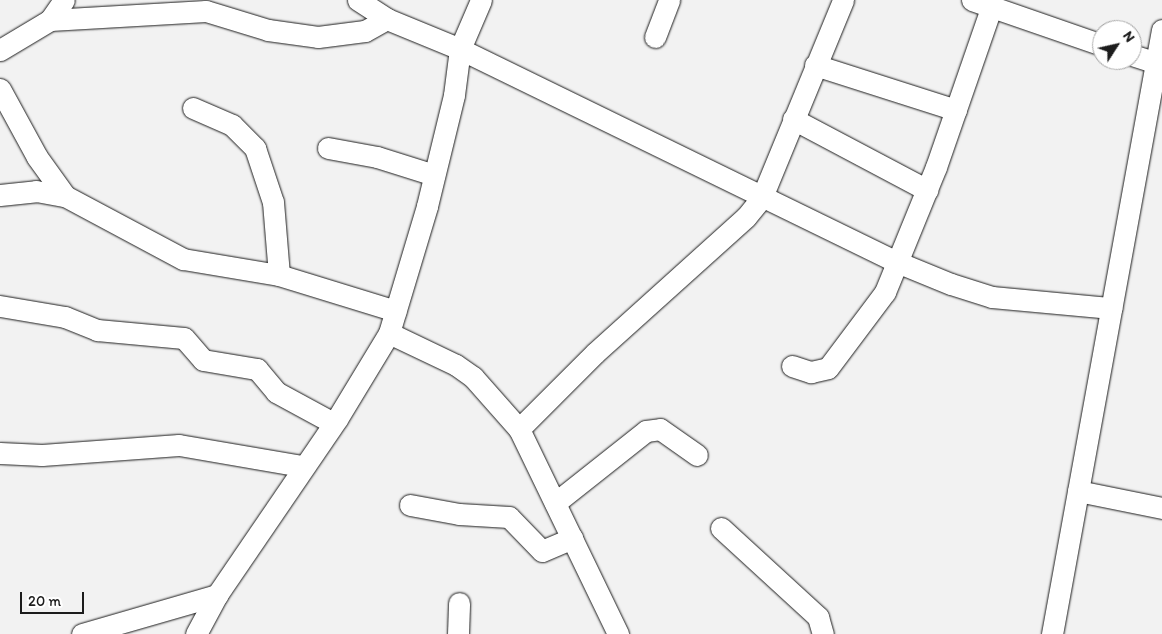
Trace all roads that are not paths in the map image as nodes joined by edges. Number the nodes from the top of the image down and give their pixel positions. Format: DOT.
graph roads {
  1 [pos="64,0"];
  2 [pos="358,0"];
  3 [pos="481,0"];
  4 [pos="669,0"];
  5 [pos="843,0"];
  6 [pos="981,4"];
  7 [pos="387,19"];
  8 [pos="50,20"];
  9 [pos="1162,30"];
  10 [pos="655,37"];
  11 [pos="1092,42"];
  12 [pos="460,48"];
  13 [pos="0,50"];
  14 [pos="1142,58"];
  15 [pos="1153,62"];
  16 [pos="816,65"];
  17 [pos="0,88"];
  18 [pos="1155,92"];
  19 [pos="193,108"];
  20 [pos="956,110"];
  21 [pos="793,119"];
  22 [pos="328,148"];
  23 [pos="434,175"];
  24 [pos="927,190"];
  25 [pos="0,196"];
  26 [pos="65,196"];
  27 [pos="762,197"];
  28 [pos="897,262"];
  29 [pos="280,275"];
  30 [pos="0,306"];
  31 [pos="1110,308"];
  32 [pos="396,311"];
  33 [pos="389,333"];
  34 [pos="792,366"];
  35 [pos="333,423"];
  36 [pos="519,429"];
  37 [pos="0,453"];
  38 [pos="697,455"];
  39 [pos="302,466"];
  40 [pos="1078,491"];
  41 [pos="555,502"];
  42 [pos="410,505"];
  43 [pos="1162,508"];
  44 [pos="721,528"];
  45 [pos="572,538"];
  46 [pos="217,595"];
  47 [pos="460,603"];
  48 [pos="82,634"];
  49 [pos="196,634"];
  50 [pos="458,634"];
  51 [pos="618,634"];
  52 [pos="823,634"];
  53 [pos="1052,634"];
  1 -- 8 [label="street"];
  2 -- 7 [label="street"];
  3 -- 12 [label="street"];
  4 -- 10 [label="street"];
  5 -- 16 [label="street"];
  6 -- 11 [label="street"];
  6 -- 20 [label="street"];
  7 -- 8 [label="street"];
  7 -- 12 [label="street"];
  8 -- 13 [label="street"];
  9 -- 15 [label="street"];
  12 -- 23 [label="street"];
  12 -- 27 [label="street"];
  14 -- 15 [label="street"];
  15 -- 18 [label="street"];
  16 -- 20 [label="street"];
  16 -- 21 [label="street"];
  17 -- 26 [label="street"];
  18 -- 31 [label="street"];
  19 -- 29 [label="street"];
  20 -- 24 [label="street"];
  21 -- 24 [label="street"];
  21 -- 27 [label="street"];
  22 -- 23 [label="street"];
  23 -- 32 [label="street"];
  24 -- 28 [label="street"];
  25 -- 26 [label="street"];
  26 -- 29 [label="street"];
  27 -- 28 [label="street"];
  27 -- 36 [label="street"];
  28 -- 31 [label="street"];
  28 -- 34 [label="street"];
  29 -- 32 [label="street"];
  30 -- 35 [label="street"];
  31 -- 40 [label="street"];
  32 -- 33 [label="street"];
  33 -- 35 [label="street"];
  33 -- 36 [label="street"];
  35 -- 39 [label="street"];
  36 -- 41 [label="street"];
  37 -- 39 [label="street"];
  38 -- 41 [label="street"];
  39 -- 46 [label="street"];
  40 -- 43 [label="street"];
  40 -- 53 [label="street"];
  41 -- 45 [label="street"];
  42 -- 45 [label="street"];
  44 -- 52 [label="street"];
  45 -- 51 [label="street"];
  46 -- 48 [label="street"];
  46 -- 49 [label="street"];
  47 -- 50 [label="street"];
}
